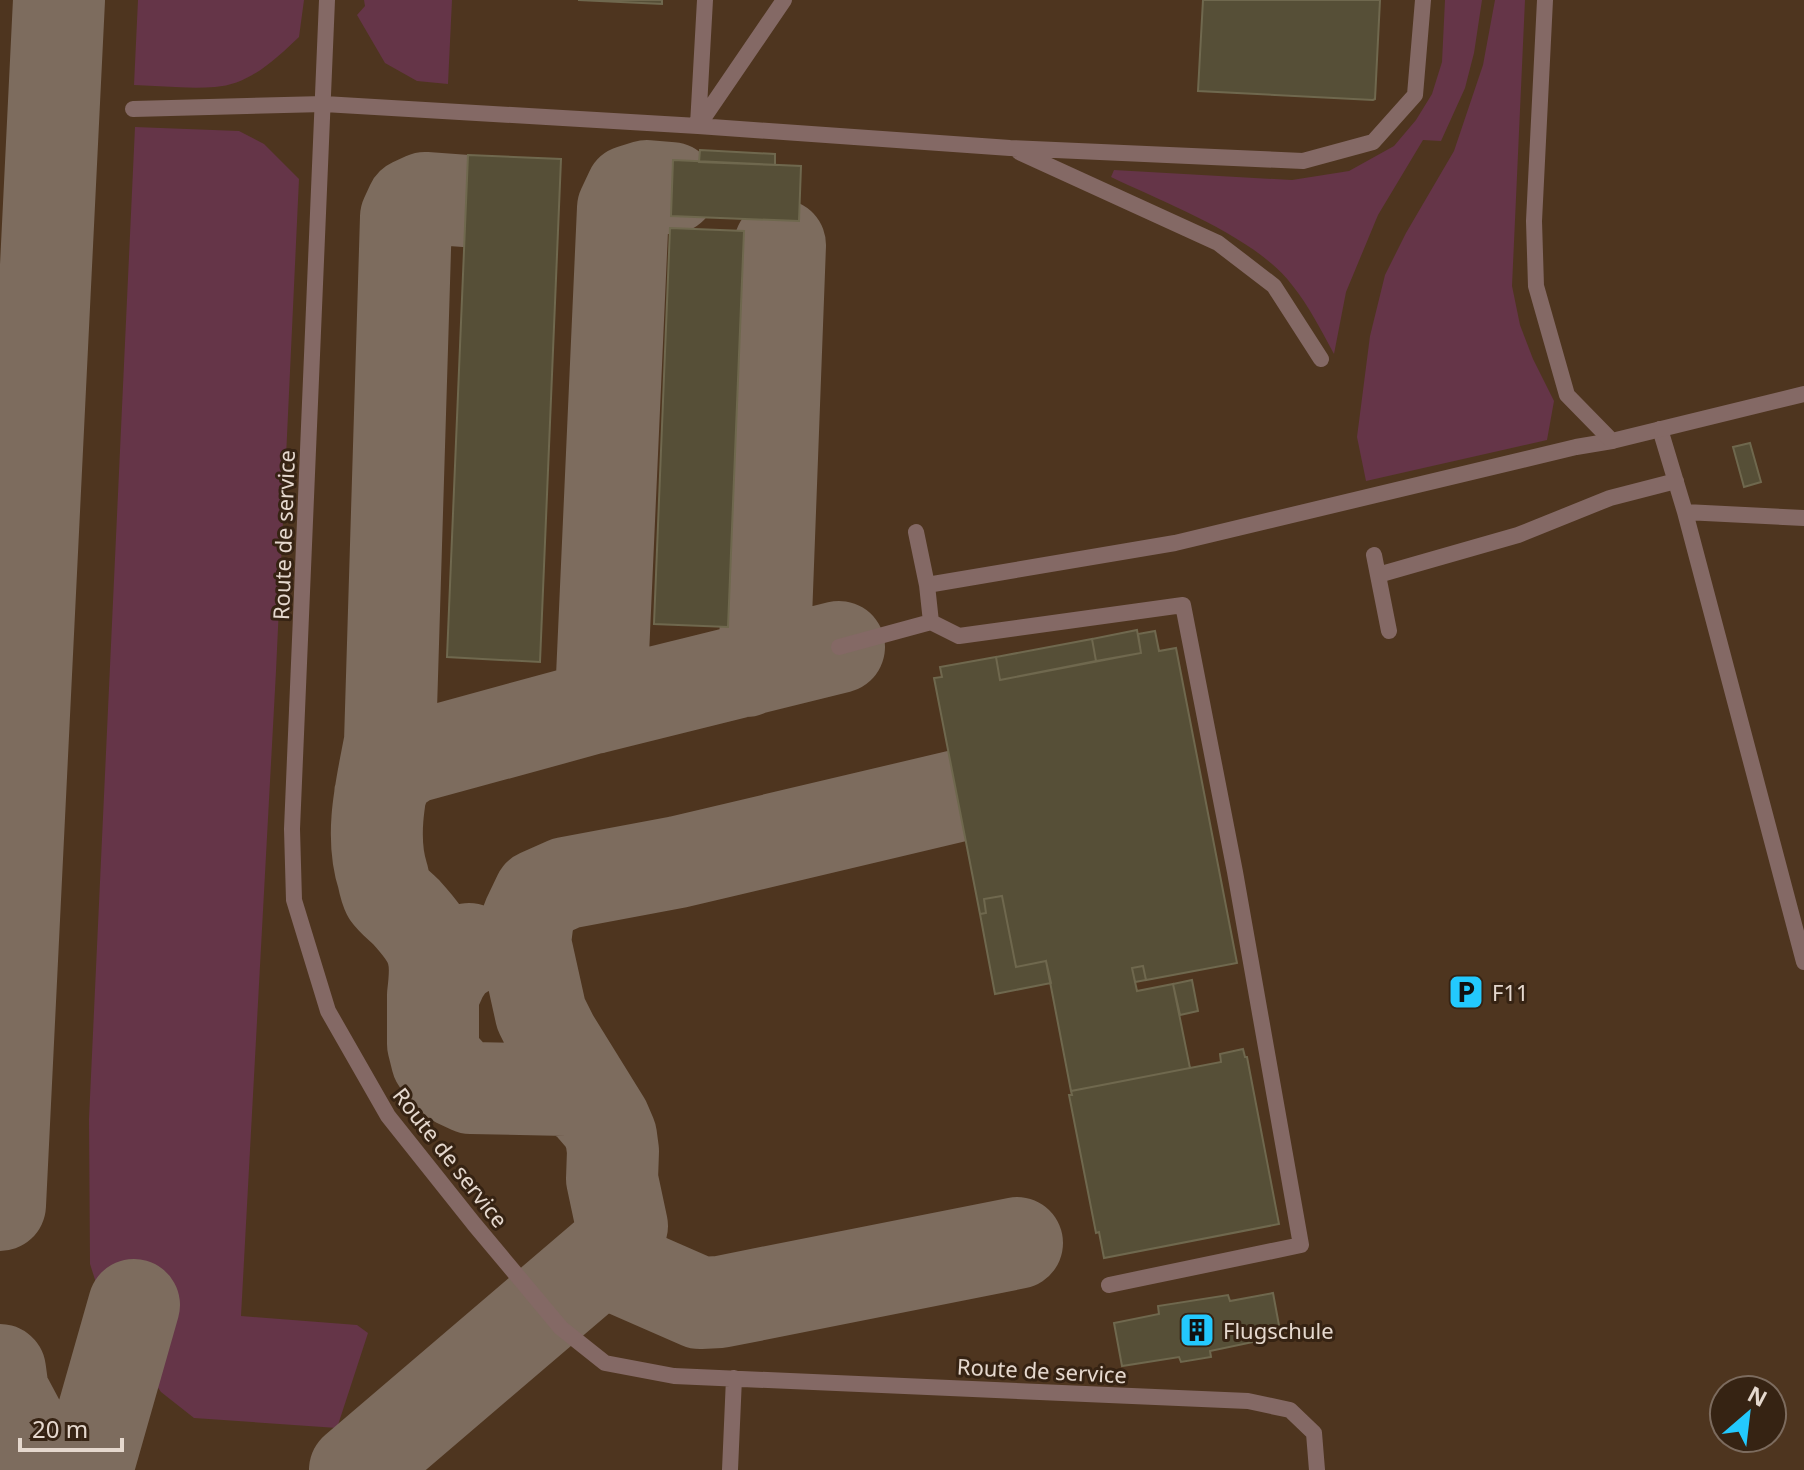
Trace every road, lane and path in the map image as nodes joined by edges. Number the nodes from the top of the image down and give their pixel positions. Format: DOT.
graph roads {
  1 [pos="327,0"];
  2 [pos="705,0"];
  3 [pos="784,0"];
  4 [pos="1423,0"];
  5 [pos="1545,0"];
  6 [pos="324,104"];
  7 [pos="133,109"];
  8 [pos="698,126"];
  9 [pos="1010,148"];
  10 [pos="1321,359"];
  11 [pos="1804,394"];
  12 [pos="1660,429"];
  13 [pos="1612,441"];
  14 [pos="1676,481"];
  15 [pos="1685,512"];
  16 [pos="1804,518"];
  17 [pos="916,532"];
  18 [pos="1374,555"];
  19 [pos="1378,575"];
  20 [pos="927,585"];
  21 [pos="931,622"];
  22 [pos="1389,631"];
  23 [pos="839,647"];
  24 [pos="1804,962"];
  25 [pos="1109,1285"];
  26 [pos="734,1378"];
  27 [pos="730,1470"];
  28 [pos="1317,1470"];
  1 -- 6 [label="street, Route de service"];
  2 -- 8 [label="street"];
  3 -- 8 [label="street"];
  4 -- 9 [label="street"];
  5 -- 13 [label="street"];
  6 -- 7 [label="street"];
  6 -- 8 [label="street"];
  6 -- 26 [label="street, Route de service"];
  8 -- 9 [label="street"];
  9 -- 10 [label="street"];
  11 -- 12 [label="street"];
  12 -- 13 [label="street"];
  12 -- 14 [label="street"];
  13 -- 20 [label="street"];
  14 -- 15 [label="street"];
  14 -- 19 [label="street"];
  15 -- 16 [label="street"];
  15 -- 24 [label="street"];
  17 -- 20 [label="street"];
  18 -- 19 [label="street"];
  19 -- 22 [label="street"];
  20 -- 21 [label="street"];
  21 -- 23 [label="street"];
  21 -- 25 [label="street"];
  26 -- 27 [label="street"];
  26 -- 28 [label="street, Route de service"];
}
